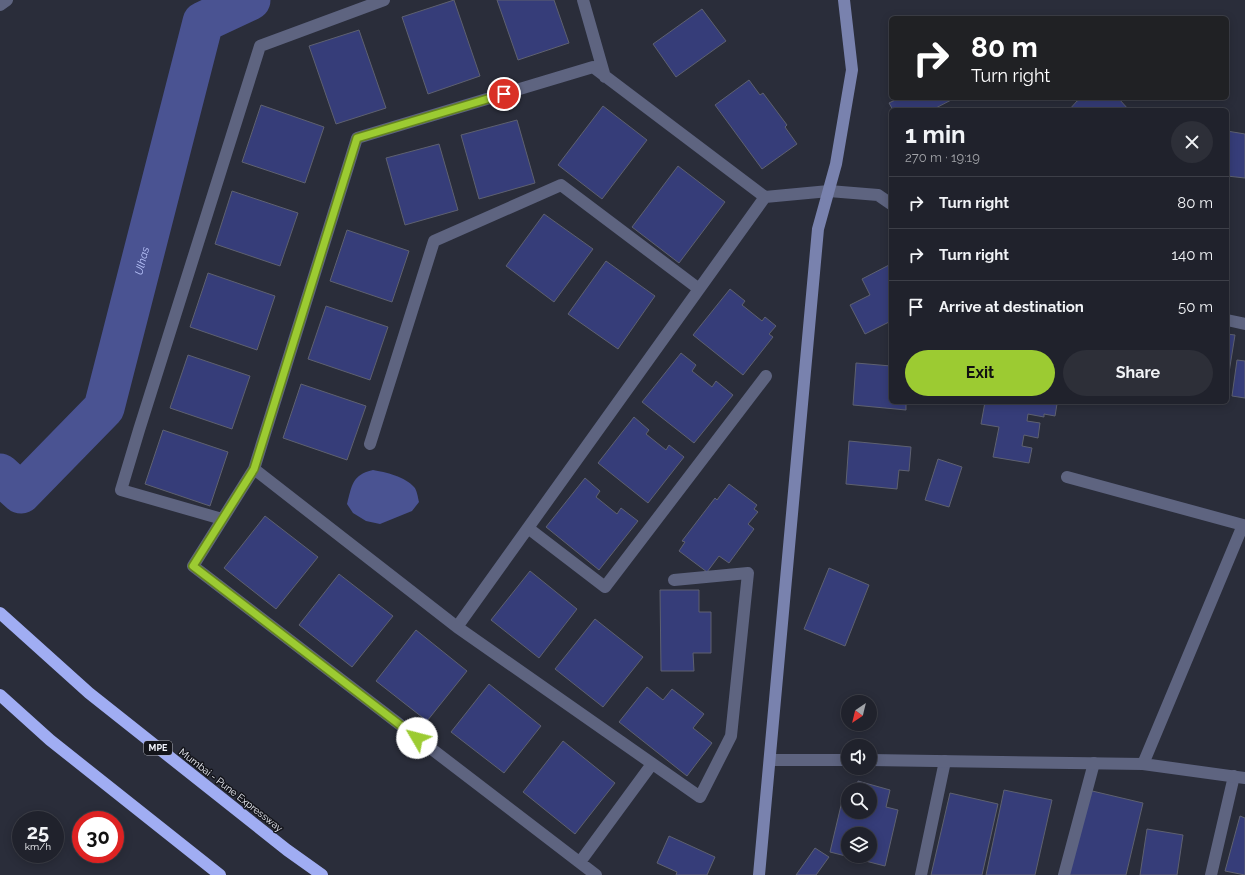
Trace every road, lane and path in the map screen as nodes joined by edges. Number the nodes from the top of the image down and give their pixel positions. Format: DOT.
graph roads {
  1 [pos="7,0"];
  2 [pos="384,0"];
  3 [pos="583,0"];
  4 [pos="844,0"];
  5 [pos="0,5"];
  6 [pos="605,77"];
  7 [pos="829,191"];
  8 [pos="765,197"];
  9 [pos="889,203"];
  10 [pos="698,289"];
  11 [pos="1229,320"];
  12 [pos="1245,324"];
  13 [pos="766,376"];
  14 [pos="370,444"];
  15 [pos="254,469"];
  16 [pos="1067,477"];
  17 [pos="222,519"];
  18 [pos="528,528"];
  19 [pos="674,580"];
  20 [pos="0,613"];
  21 [pos="457,627"];
  22 [pos="0,695"];
  23 [pos="770,760"];
  24 [pos="841,760"];
  25 [pos="877,760"];
  26 [pos="945,761"];
  27 [pos="1094,763"];
  28 [pos="652,764"];
  29 [pos="1143,764"];
  30 [pos="1240,777"];
  31 [pos="580,862"];
  32 [pos="220,875"];
  33 [pos="322,875"];
  34 [pos="596,875"];
  35 [pos="759,875"];
  36 [pos="921,875"];
  37 [pos="1064,875"];
  38 [pos="1211,875"];
  1 -- 5 [label="street"];
  2 -- 17 [label="street"];
  3 -- 6 [label="street"];
  4 -- 7 [label="street"];
  6 -- 8 [label="street"];
  6 -- 15 [label="street"];
  7 -- 8 [label="street"];
  7 -- 9 [label="street"];
  7 -- 23 [label="street"];
  8 -- 10 [label="street"];
  10 -- 14 [label="street"];
  10 -- 18 [label="street"];
  11 -- 12 [label="street"];
  13 -- 18 [label="street"];
  15 -- 17 [label="street"];
  15 -- 21 [label="street"];
  16 -- 29 [label="street"];
  17 -- 31 [label="street"];
  18 -- 21 [label="street"];
  19 -- 28 [label="street"];
  20 -- 33 [label="highway, Mumbai - Pune Expressway / MPE"];
  21 -- 28 [label="street"];
  22 -- 32 [label="highway"];
  23 -- 24 [label="street"];
  23 -- 35 [label="street"];
  25 -- 26 [label="street"];
  26 -- 27 [label="street"];
  26 -- 36 [label="street"];
  27 -- 29 [label="street"];
  27 -- 37 [label="street"];
  28 -- 31 [label="street"];
  29 -- 30 [label="street"];
  30 -- 38 [label="street"];
  31 -- 34 [label="street"];
}
